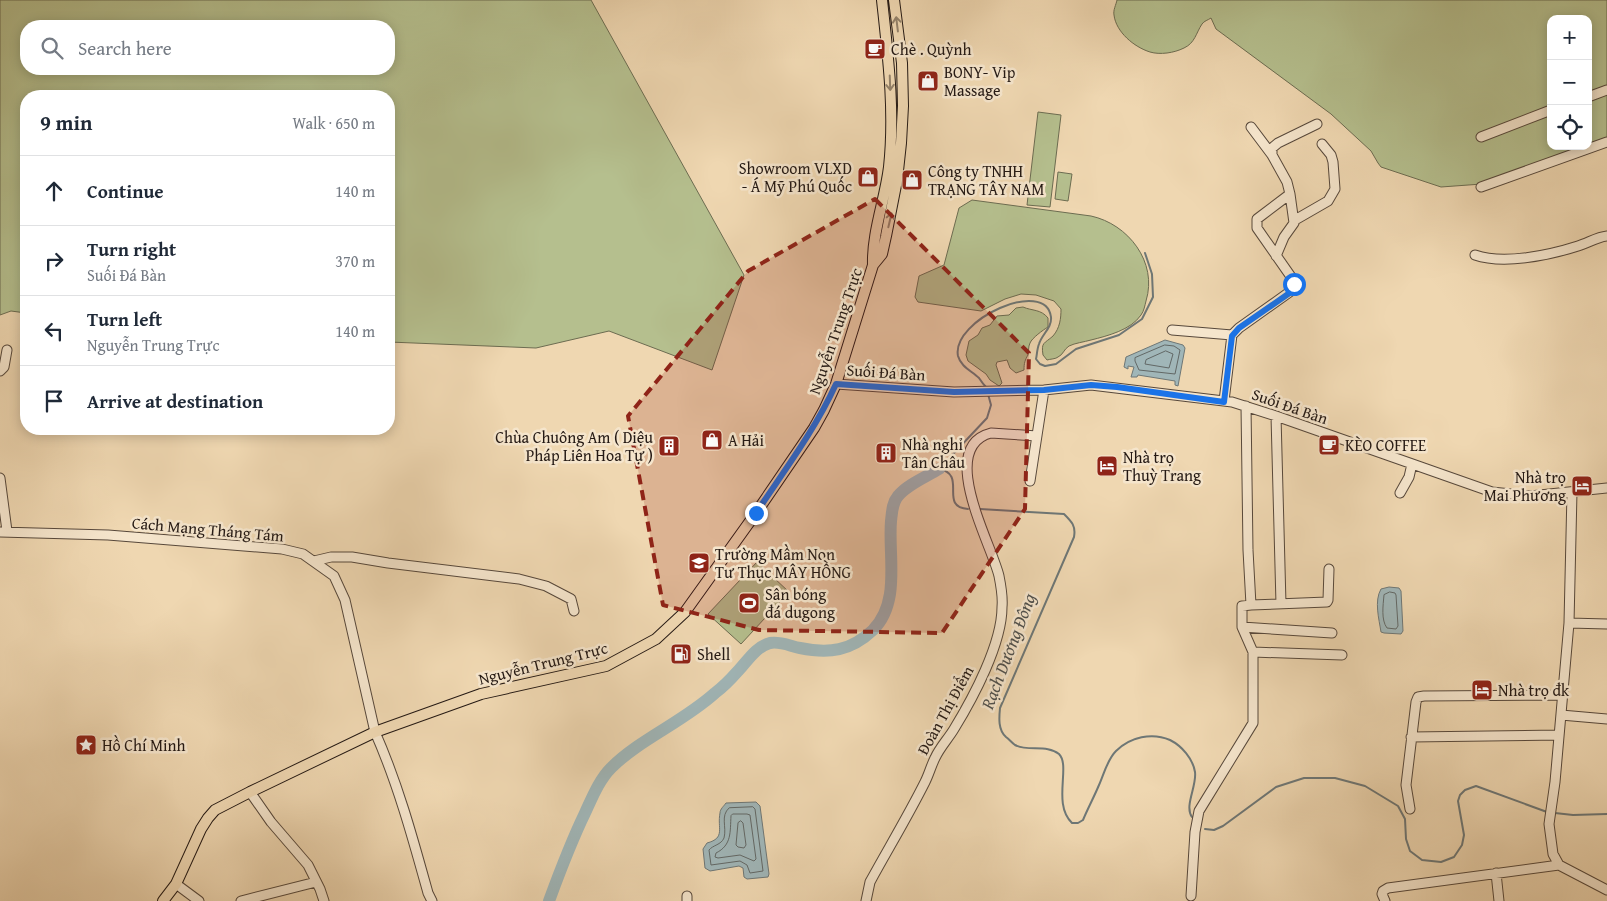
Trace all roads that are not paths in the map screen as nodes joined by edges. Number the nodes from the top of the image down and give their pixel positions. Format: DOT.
graph roads {
  1 [pos="882,0"];
  2 [pos="894,0"];
  3 [pos="1607,90"];
  4 [pos="1592,96"];
  5 [pos="1547,112"];
  6 [pos="1317,124"];
  7 [pos="1252,127"];
  8 [pos="1481,137"];
  9 [pos="1607,142"];
  10 [pos="1322,144"];
  11 [pos="1272,155"];
  12 [pos="1481,187"];
  13 [pos="1290,194"];
  14 [pos="1295,220"];
  15 [pos="1607,236"];
  16 [pos="1475,255"];
  17 [pos="1276,256"];
  18 [pos="873,265"];
  19 [pos="1172,330"];
  20 [pos="1232,336"];
  21 [pos="7,350"];
  22 [pos="0,371"];
  23 [pos="836,384"];
  24 [pos="1044,390"];
  25 [pos="1224,402"];
  26 [pos="1246,406"];
  27 [pos="1276,416"];
  28 [pos="1036,436"];
  29 [pos="1412,464"];
  30 [pos="0,478"];
  31 [pos="1030,482"];
  32 [pos="1607,488"];
  33 [pos="1572,492"];
  34 [pos="1400,493"];
  35 [pos="3,532"];
  36 [pos="314,561"];
  37 [pos="1329,570"];
  38 [pos="1281,604"];
  39 [pos="1251,605"];
  40 [pos="574,611"];
  41 [pos="1569,623"];
  42 [pos="1607,624"];
  43 [pos="1242,627"];
  44 [pos="1332,633"];
  45 [pos="1253,652"];
  46 [pos="1342,655"];
  47 [pos="1562,695"];
  48 [pos="1560,715"];
  49 [pos="1607,719"];
  50 [pos="376,732"];
  51 [pos="1559,735"];
  52 [pos="1412,737"];
  53 [pos="250,792"];
  54 [pos="1410,809"];
  55 [pos="1559,865"];
  56 [pos="1496,873"];
  57 [pos="316,882"];
  58 [pos="176,884"];
  59 [pos="1607,890"];
  60 [pos="1191,896"];
  61 [pos="163,901"];
  62 [pos="199,901"];
  63 [pos="241,901"];
  64 [pos="324,901"];
  65 [pos="432,901"];
  66 [pos="866,901"];
  67 [pos="1384,901"];
  68 [pos="1500,901"];
  1 -- 18 [label="main road, Nguyễn Trung Trực, one-way"];
  18 -- 2 [label="main road, Nguyễn Trung Trực, one-way"];
  3 -- 4 [label="street"];
  5 -- 8 [label="street"];
  6 -- 11 [label="street"];
  7 -- 11 [label="street"];
  9 -- 12 [label="street"];
  10 -- 14 [label="street"];
  11 -- 13 [label="street"];
  13 -- 14 [label="street"];
  13 -- 17 [label="street"];
  14 -- 17 [label="street"];
  15 -- 16 [label="street"];
  17 -- 20 [label="street"];
  18 -- 23 [label="main road, Nguyễn Trung Trực"];
  19 -- 20 [label="street"];
  20 -- 25 [label="street"];
  21 -- 22 [label="street"];
  23 -- 24 [label="street, Suối Đá Bàn"];
  23 -- 50 [label="main road, Nguyễn Trung Trực"];
  24 -- 25 [label="street, Suối Đá Bàn"];
  24 -- 28 [label="street"];
  25 -- 26 [label="street, Suối Đá Bàn"];
  26 -- 27 [label="street, Suối Đá Bàn"];
  26 -- 39 [label="street"];
  27 -- 29 [label="street, Suối Đá Bàn"];
  27 -- 38 [label="street"];
  28 -- 31 [label="street"];
  28 -- 66 [label="street, Đoàn Thị Điểm"];
  29 -- 33 [label="street, Suối Đá Bàn"];
  29 -- 34 [label="street"];
  30 -- 35 [label="street"];
  32 -- 33 [label="street, Suối Đá Bàn"];
  33 -- 41 [label="street"];
  35 -- 36 [label="street, Cách Mạng Tháng Tám"];
  36 -- 40 [label="street"];
  36 -- 50 [label="street, Cách Mạng Tháng Tám"];
  37 -- 38 [label="street"];
  38 -- 39 [label="street"];
  39 -- 43 [label="street"];
  41 -- 42 [label="street"];
  41 -- 47 [label="street"];
  43 -- 44 [label="street"];
  43 -- 45 [label="street"];
  45 -- 46 [label="street"];
  45 -- 60 [label="street"];
  47 -- 48 [label="street"];
  47 -- 52 [label="street"];
  48 -- 49 [label="street"];
  48 -- 51 [label="street"];
  50 -- 53 [label="main road, Nguyễn Trung Trực"];
  50 -- 65 [label="street, Cách Mạng Tháng Tám"];
  51 -- 52 [label="street"];
  51 -- 55 [label="street"];
  52 -- 54 [label="street"];
  53 -- 57 [label="street"];
  53 -- 58 [label="main road, Nguyễn Trung Trực"];
  55 -- 56 [label="street"];
  55 -- 59 [label="street"];
  56 -- 67 [label="street"];
  56 -- 68 [label="street"];
  57 -- 63 [label="street"];
  57 -- 64 [label="street"];
  58 -- 61 [label="main road, Nguyễn Trung Trực"];
  58 -- 62 [label="street"];
}
